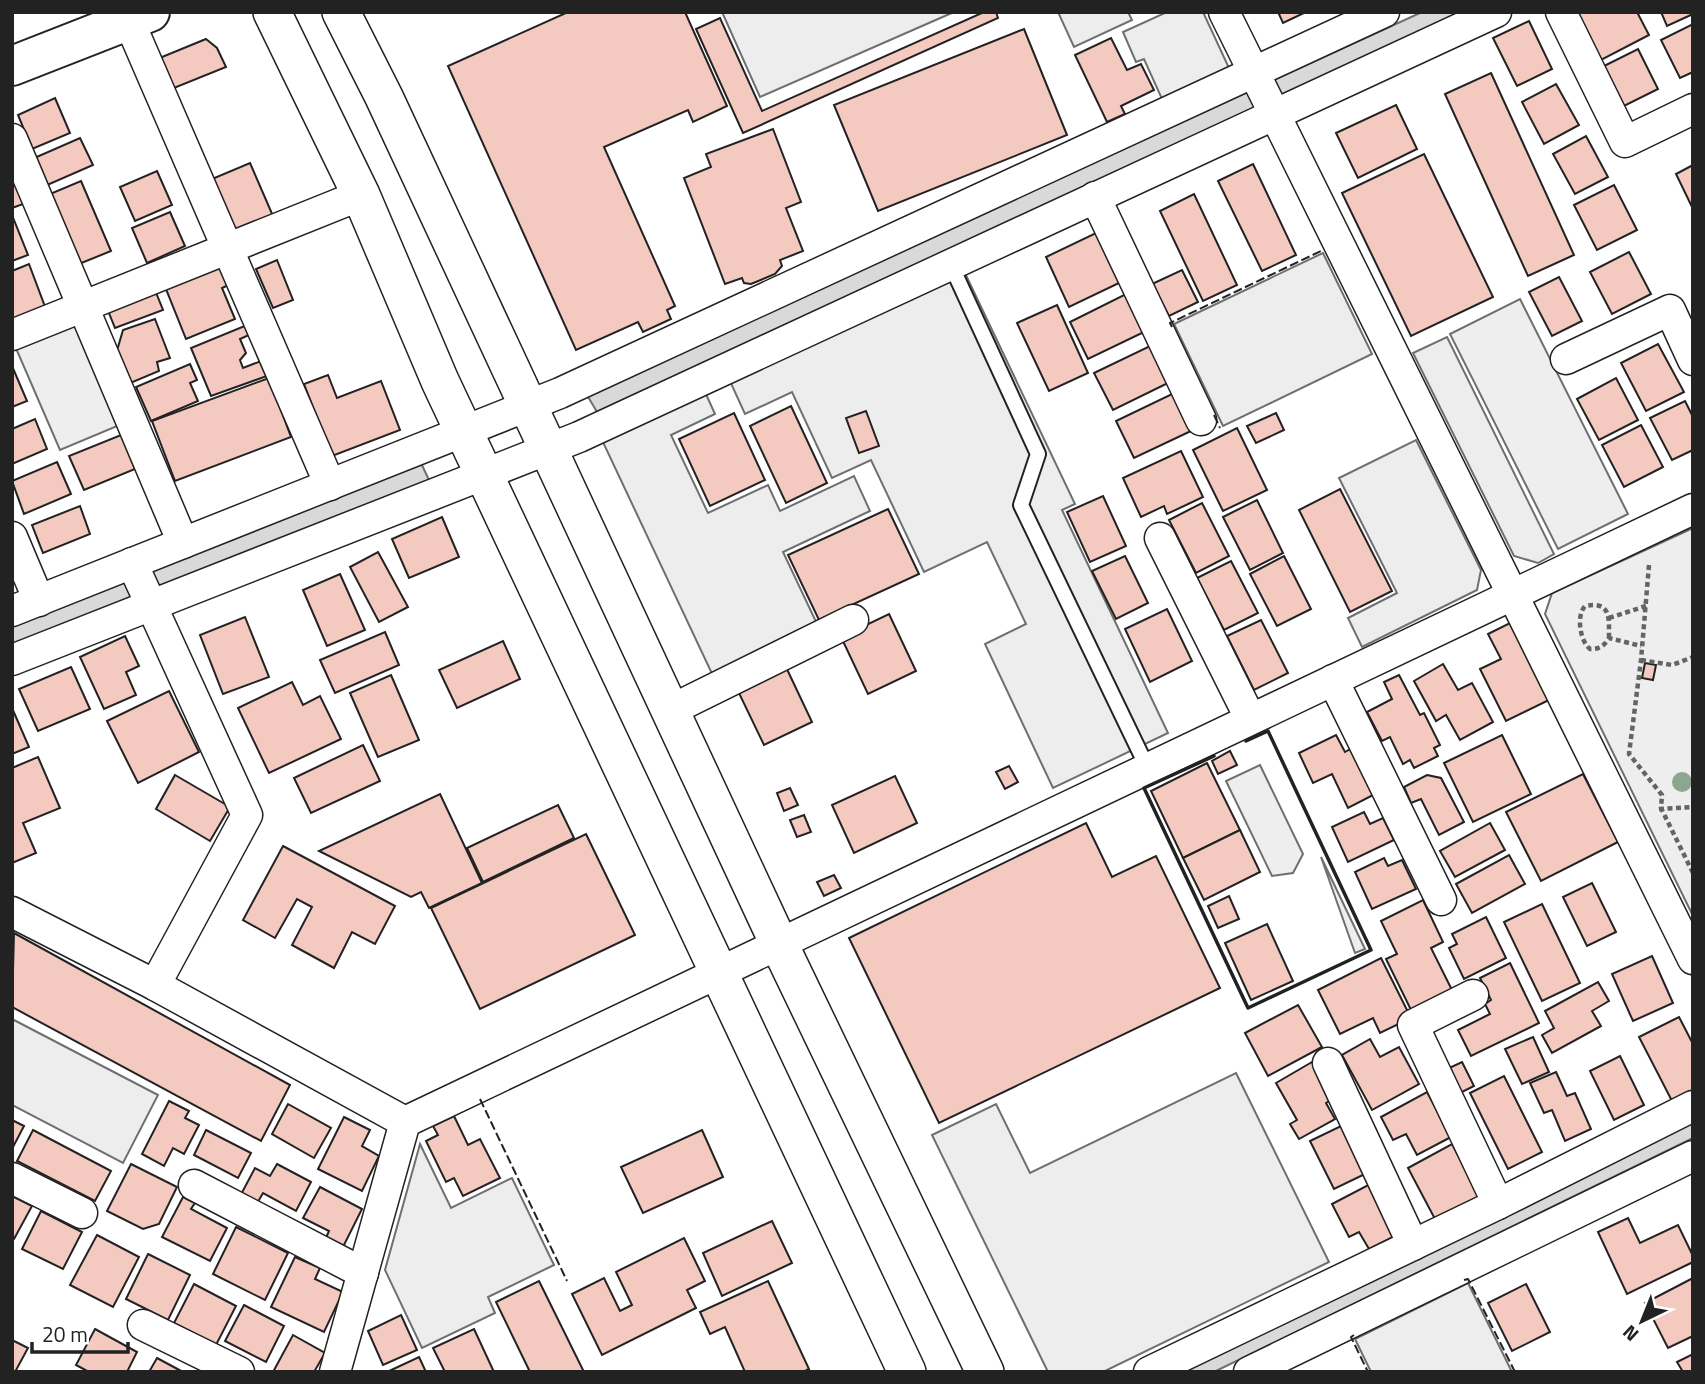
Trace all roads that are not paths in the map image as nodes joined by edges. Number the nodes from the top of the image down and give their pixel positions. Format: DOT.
graph roads {
  1 [pos="272,12"];
  2 [pos="341,12"];
  3 [pos="1224,12"];
  4 [pos="1384,12"];
  5 [pos="1496,12"];
  6 [pos="1561,12"];
  7 [pos="135,15"];
  8 [pos="12,66"];
  9 [pos="1264,94"];
  10 [pos="1693,109"];
  11 [pos="12,139"];
  12 [pos="361,195"];
  13 [pos="1095,197"];
  14 [pos="227,249"];
  15 [pos="951,265"];
  16 [pos="82,307"];
  17 [pos="12,335"];
  18 [pos="1566,359"];
  19 [pos="1693,360"];
  20 [pos="529,405"];
  21 [pos="1201,420"];
  22 [pos="464,431"];
  23 [pos="549,449"];
  24 [pos="485,474"];
  25 [pos="330,485"];
  26 [pos="1693,509"];
  27 [pos="12,537"];
  28 [pos="1160,538"];
  29 [pos="183,543"];
  30 [pos="141,584"];
  31 [pos="1511,594"];
  32 [pos="26,606"];
  33 [pos="853,620"];
  34 [pos="12,660"];
  35 [pos="1333,680"];
  36 [pos="671,710"];
  37 [pos="1250,718"];
  38 [pos="1148,769"];
  39 [pos="1441,900"];
  40 [pos="12,912"];
  41 [pos="779,944"];
  42 [pos="1693,959"];
  43 [pos="719,972"];
  44 [pos="155,985"];
  45 [pos="1473,995"];
  46 [pos="1328,1063"];
  47 [pos="1693,1106"];
  48 [pos="405,1122"];
  49 [pos="1693,1156"];
  50 [pos="12,1178"];
  51 [pos="194,1185"];
  52 [pos="1498,1204"];
  53 [pos="82,1213"];
  54 [pos="1413,1245"];
  55 [pos="363,1272"];
  56 [pos="143,1325"];
  57 [pos="1263,1369"];
  58 [pos="239,1372"];
  59 [pos="335,1372"];
  60 [pos="907,1372"];
  61 [pos="985,1372"];
  62 [pos="1149,1372"];
  1 -- 12 [label="street"];
  2 -- 20 [label="street"];
  3 -- 9 [label="street"];
  4 -- 9 [label="street"];
  5 -- 9 [label="street"];
  6 -- 10 [label="street"];
  7 -- 8 [label="main road"];
  7 -- 14 [label="street"];
  9 -- 13 [label="street"];
  9 -- 20 [label="street"];
  9 -- 31 [label="street"];
  11 -- 16 [label="street"];
  12 -- 14 [label="street"];
  12 -- 22 [label="street"];
  13 -- 15 [label="street"];
  13 -- 21 [label="street"];
  14 -- 16 [label="street"];
  14 -- 25 [label="street"];
  15 -- 23 [label="street"];
  15 -- 38 [label="lane"];
  16 -- 17 [label="street"];
  16 -- 29 [label="street"];
  18 -- 19 [label="street"];
  20 -- 22 [label="street"];
  20 -- 23 [label="street"];
  22 -- 24 [label="street"];
  22 -- 25 [label="street"];
  23 -- 24 [label="street"];
  23 -- 36 [label="street"];
  24 -- 30 [label="street"];
  24 -- 43 [label="street"];
  25 -- 29 [label="street"];
  26 -- 31 [label="street"];
  27 -- 32 [label="street"];
  28 -- 37 [label="street"];
  29 -- 30 [label="street"];
  30 -- 32 [label="street"];
  30 -- 34 [label="street"];
  30 -- 44 [label="street"];
  31 -- 35 [label="street"];
  31 -- 42 [label="street"];
  33 -- 36 [label="street"];
  35 -- 37 [label="street"];
  35 -- 39 [label="street"];
  36 -- 41 [label="street"];
  37 -- 38 [label="street"];
  38 -- 41 [label="street"];
  40 -- 44 [label="street"];
  41 -- 43 [label="street"];
  41 -- 61 [label="street"];
  43 -- 48 [label="street"];
  43 -- 60 [label="street"];
  44 -- 48 [label="street"];
  45 -- 52 [label="street"];
  46 -- 54 [label="street"];
  47 -- 52 [label="street"];
  48 -- 55 [label="street"];
  49 -- 57 [label="street"];
  50 -- 53 [label="street"];
  51 -- 55 [label="street"];
  52 -- 54 [label="street"];
  54 -- 62 [label="street"];
  55 -- 59 [label="street"];
  56 -- 58 [label="street"];
}
